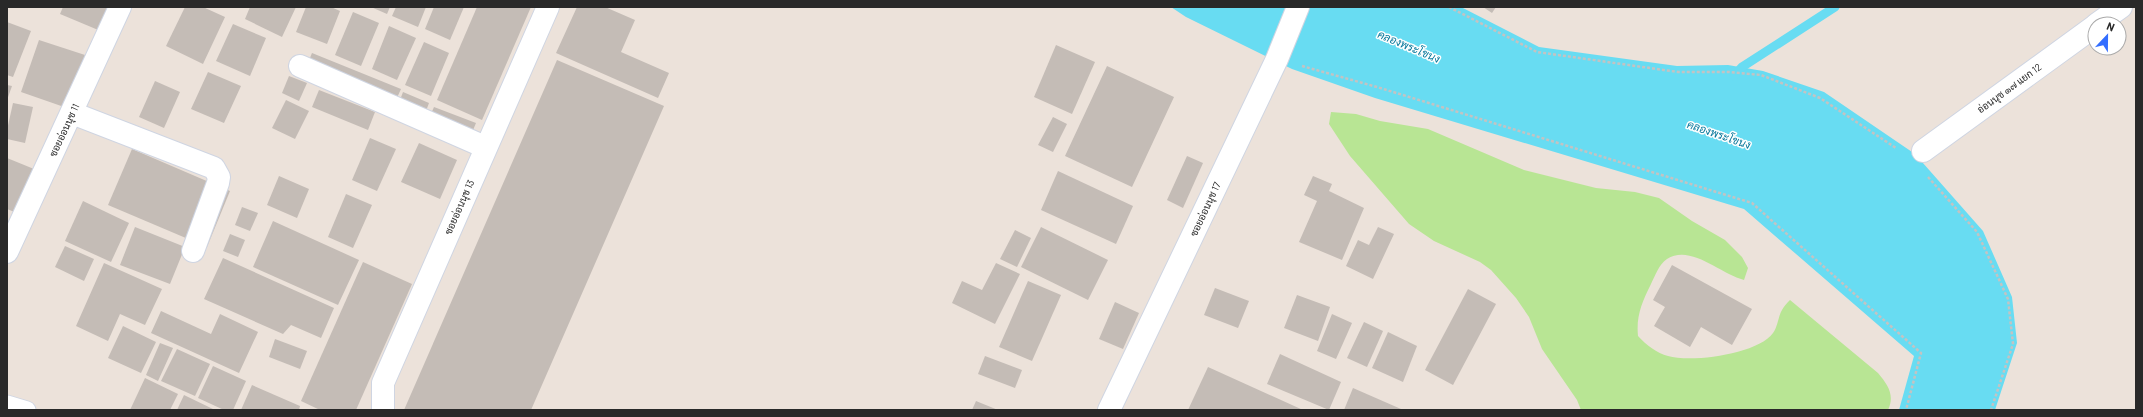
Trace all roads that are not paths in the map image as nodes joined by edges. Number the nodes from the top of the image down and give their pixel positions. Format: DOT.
graph roads {
  1 [pos="120,7"];
  2 [pos="548,7"];
  3 [pos="1298,7"];
  4 [pos="2121,7"];
  5 [pos="2108,16"];
  6 [pos="2087,32"];
  7 [pos="300,66"];
  8 [pos="72,113"];
  9 [pos="485,146"];
  10 [pos="1923,151"];
  11 [pos="193,251"];
  12 [pos="7,252"];
  13 [pos="7,404"];
  14 [pos="27,410"];
  15 [pos="383,410"];
  16 [pos="1109,410"];
  1 -- 8 [label="street, ซอยอ่อนนุช 11"];
  2 -- 9 [label="street, ซอยอ่อนนุช 13"];
  3 -- 16 [label="street, ซอยอ่อนนุช 17"];
  4 -- 5 [label="street, อ่อนนุช ๑๗ แยก 12"];
  6 -- 10 [label="street, อ่อนนุช ๑๗ แยก 12"];
  7 -- 9 [label="street"];
  8 -- 11 [label="street"];
  8 -- 12 [label="street, ซอยอ่อนนุช 11"];
  9 -- 15 [label="street, ซอยอ่อนนุช 13"];
  13 -- 14 [label="lane"];
}
